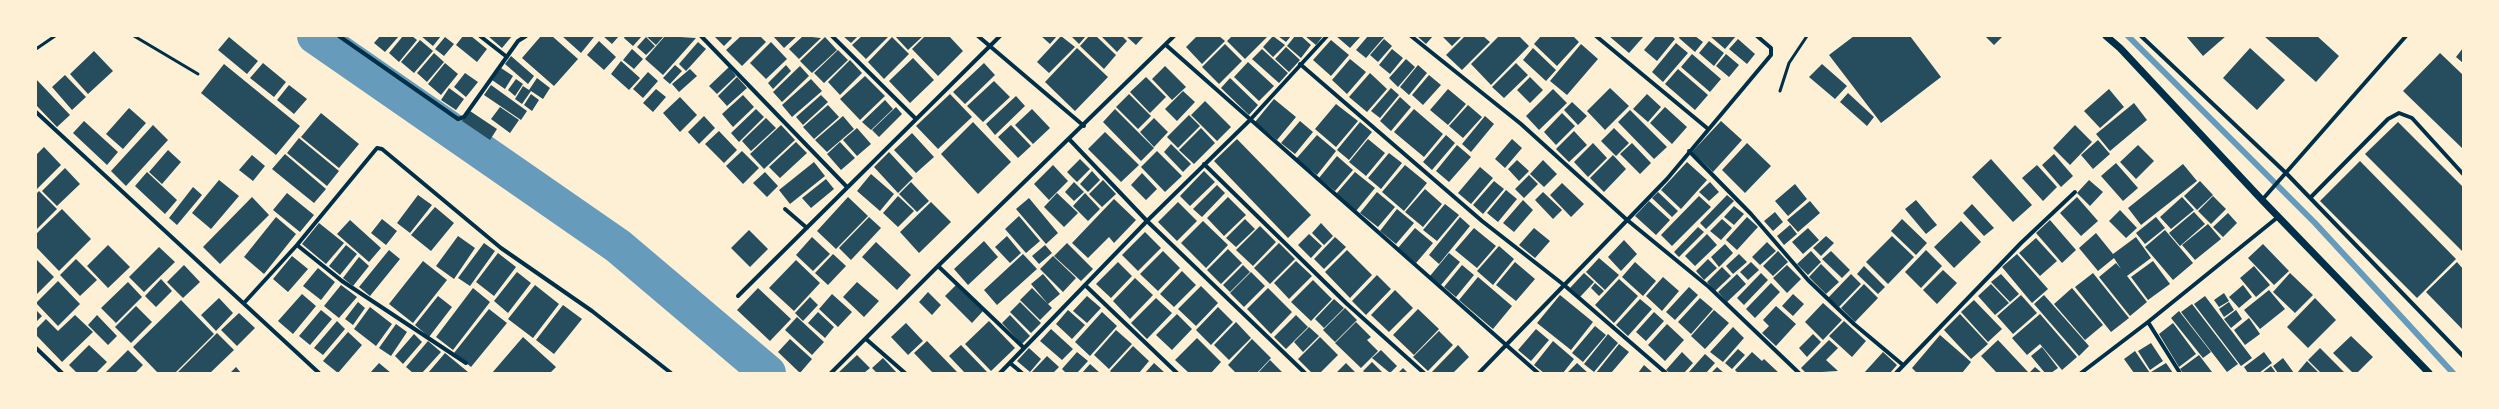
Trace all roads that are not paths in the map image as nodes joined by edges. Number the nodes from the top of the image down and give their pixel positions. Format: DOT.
graph roads {
  1 [pos="55,36"];
  2 [pos="134,36"];
  3 [pos="338,36"];
  4 [pos="480,36"];
  5 [pos="526,36"];
  6 [pos="701,36"];
  7 [pos="832,36"];
  8 [pos="978,36"];
  9 [pos="1000,36"];
  10 [pos="1174,36"];
  11 [pos="1327,36"];
  12 [pos="1411,36"];
  13 [pos="1596,36"];
  14 [pos="1756,36"];
  15 [pos="1807,36"];
  16 [pos="2106,36"];
  17 [pos="2141,36"];
  18 [pos="2406,36"];
  19 [pos="1166,45"];
  20 [pos="989,46"];
  21 [pos="36,49"];
  22 [pos="507,57"];
  23 [pos="1300,64"];
  24 [pos="198,74"];
  25 [pos="1780,91"];
  26 [pos="36,112"];
  27 [pos="916,119"];
  28 [pos="1250,120"];
  29 [pos="1084,126"];
  30 [pos="1707,128"];
  31 [pos="1069,139"];
  32 [pos="1689,151"];
  33 [pos="1204,164"];
  34 [pos="2286,172"];
  35 [pos="2463,174"];
  36 [pos="847,187"];
  37 [pos="2075,192"];
  38 [pos="2311,197"];
  39 [pos="2262,200"];
  40 [pos="785,208"];
  41 [pos="2278,216"];
  42 [pos="1626,219"];
  43 [pos="1147,221"];
  44 [pos="807,228"];
  45 [pos="296,245"];
  46 [pos="938,266"];
  47 [pos="1564,285"];
  48 [pos="1086,286"];
  49 [pos="738,296"];
  50 [pos="244,302"];
  51 [pos="2148,322"];
  52 [pos="866,339"];
  53 [pos="1507,345"];
  54 [pos="1023,347"];
  55 [pos="36,348"];
  56 [pos="2463,356"];
  57 [pos="466,363"];
  58 [pos="1010,363"];
  59 [pos="1903,365"];
  60 [pos="62,373"];
  61 [pos="319,373"];
  62 [pos="671,373"];
  63 [pos="831,373"];
  64 [pos="905,373"];
  65 [pos="1000,373"];
  66 [pos="1022,373"];
  67 [pos="1177,373"];
  68 [pos="1305,373"];
  69 [pos="1424,373"];
  70 [pos="1480,373"];
  71 [pos="1538,373"];
  72 [pos="1666,373"];
  73 [pos="1799,373"];
  74 [pos="1896,373"];
  75 [pos="2081,373"];
  76 [pos="2180,373"];
  77 [pos="2429,373"];
  1 -- 21 [label="lane"];
  2 -- 24 [label="lane"];
  3 -- 22 [label="street"];
  4 -- 22 [label="street"];
  5 -- 22 [label="street"];
  6 -- 36 [label="street"];
  7 -- 27 [label="street"];
  8 -- 20 [label="street"];
  9 -- 20 [label="street"];
  10 -- 19 [label="street"];
  11 -- 23 [label="street"];
  12 -- 42 [label="street"];
  13 -- 30 [label="street"];
  14 -- 30 [label="street"];
  15 -- 25 [label="lane"];
  16 -- 39 [label="street"];
  17 -- 34 [label="street"];
  18 -- 34 [label="street"];
  19 -- 28 [label="street"];
  19 -- 29 [label="street"];
  20 -- 27 [label="street"];
  20 -- 29 [label="street"];
  23 -- 28 [label="street"];
  23 -- 47 [label="street"];
  26 -- 50 [label="street"];
  27 -- 36 [label="street"];
  28 -- 33 [label="street"];
  28 -- 53 [label="street"];
  29 -- 31 [label="street"];
  30 -- 32 [label="street"];
  31 -- 43 [label="street"];
  31 -- 46 [label="street"];
  32 -- 42 [label="street"];
  32 -- 59 [label="street"];
  33 -- 43 [label="street"];
  33 -- 69 [label="street"];
  34 -- 38 [label="street"];
  34 -- 39 [label="street"];
  35 -- 38 [label="street"];
  36 -- 44 [label="street"];
  37 -- 59 [label="street"];
  38 -- 56 [label="street"];
  39 -- 41 [label="street"];
  40 -- 44 [label="street"];
  41 -- 51 [label="street"];
  41 -- 77 [label="street"];
  42 -- 47 [label="street"];
  42 -- 73 [label="street"];
  43 -- 48 [label="street"];
  43 -- 68 [label="street"];
  44 -- 49 [label="street"];
  45 -- 50 [label="street"];
  45 -- 57 [label="street"];
  45 -- 62 [label="street"];
  46 -- 52 [label="street"];
  46 -- 54 [label="street"];
  47 -- 53 [label="street"];
  47 -- 72 [label="street"];
  48 -- 54 [label="street"];
  48 -- 67 [label="street"];
  50 -- 61 [label="street"];
  51 -- 75 [label="street"];
  51 -- 76 [label="street"];
  52 -- 63 [label="street"];
  52 -- 64 [label="street"];
  53 -- 70 [label="street"];
  53 -- 71 [label="street"];
  54 -- 58 [label="street"];
  55 -- 60 [label="street"];
  58 -- 65 [label="street"];
  58 -- 66 [label="street"];
  59 -- 74 [label="street"];
}
